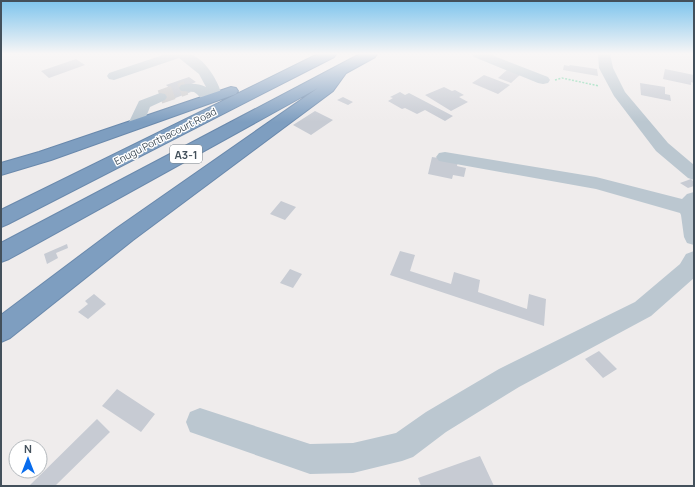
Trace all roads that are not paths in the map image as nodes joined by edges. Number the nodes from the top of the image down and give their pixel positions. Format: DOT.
graph roads {
  1 [pos="209,77"];
  2 [pos="277,77"];
  3 [pos="283,77"];
  4 [pos="329,77"];
  5 [pos="336,77"];
  6 [pos="535,77"];
  7 [pos="610,77"];
  8 [pos="543,80"];
  9 [pos="186,88"];
  10 [pos="160,97"];
  11 [pos="212,97"];
  12 [pos="136,124"];
  13 [pos="445,157"];
  14 [pos="1,169"];
  15 [pos="694,174"];
  16 [pos="690,203"];
  17 [pos="1,219"];
  18 [pos="694,237"];
  19 [pos="1,253"];
  20 [pos="694,260"];
  21 [pos="1,330"];
  22 [pos="200,422"];
  1 -- 11 [label="street"];
  2 -- 11 [label="highway"];
  3 -- 17 [label="highway, Enugu Porthacourt Road / A3-1"];
  4 -- 19 [label="highway, A3-1"];
  5 -- 21 [label="highway"];
  6 -- 8 [label="street"];
  7 -- 15 [label="street"];
  9 -- 11 [label="street"];
  10 -- 12 [label="street"];
  11 -- 12 [label="highway"];
  12 -- 14 [label="highway"];
  13 -- 16 [label="street"];
  16 -- 18 [label="street"];
  20 -- 22 [label="street"];
}
